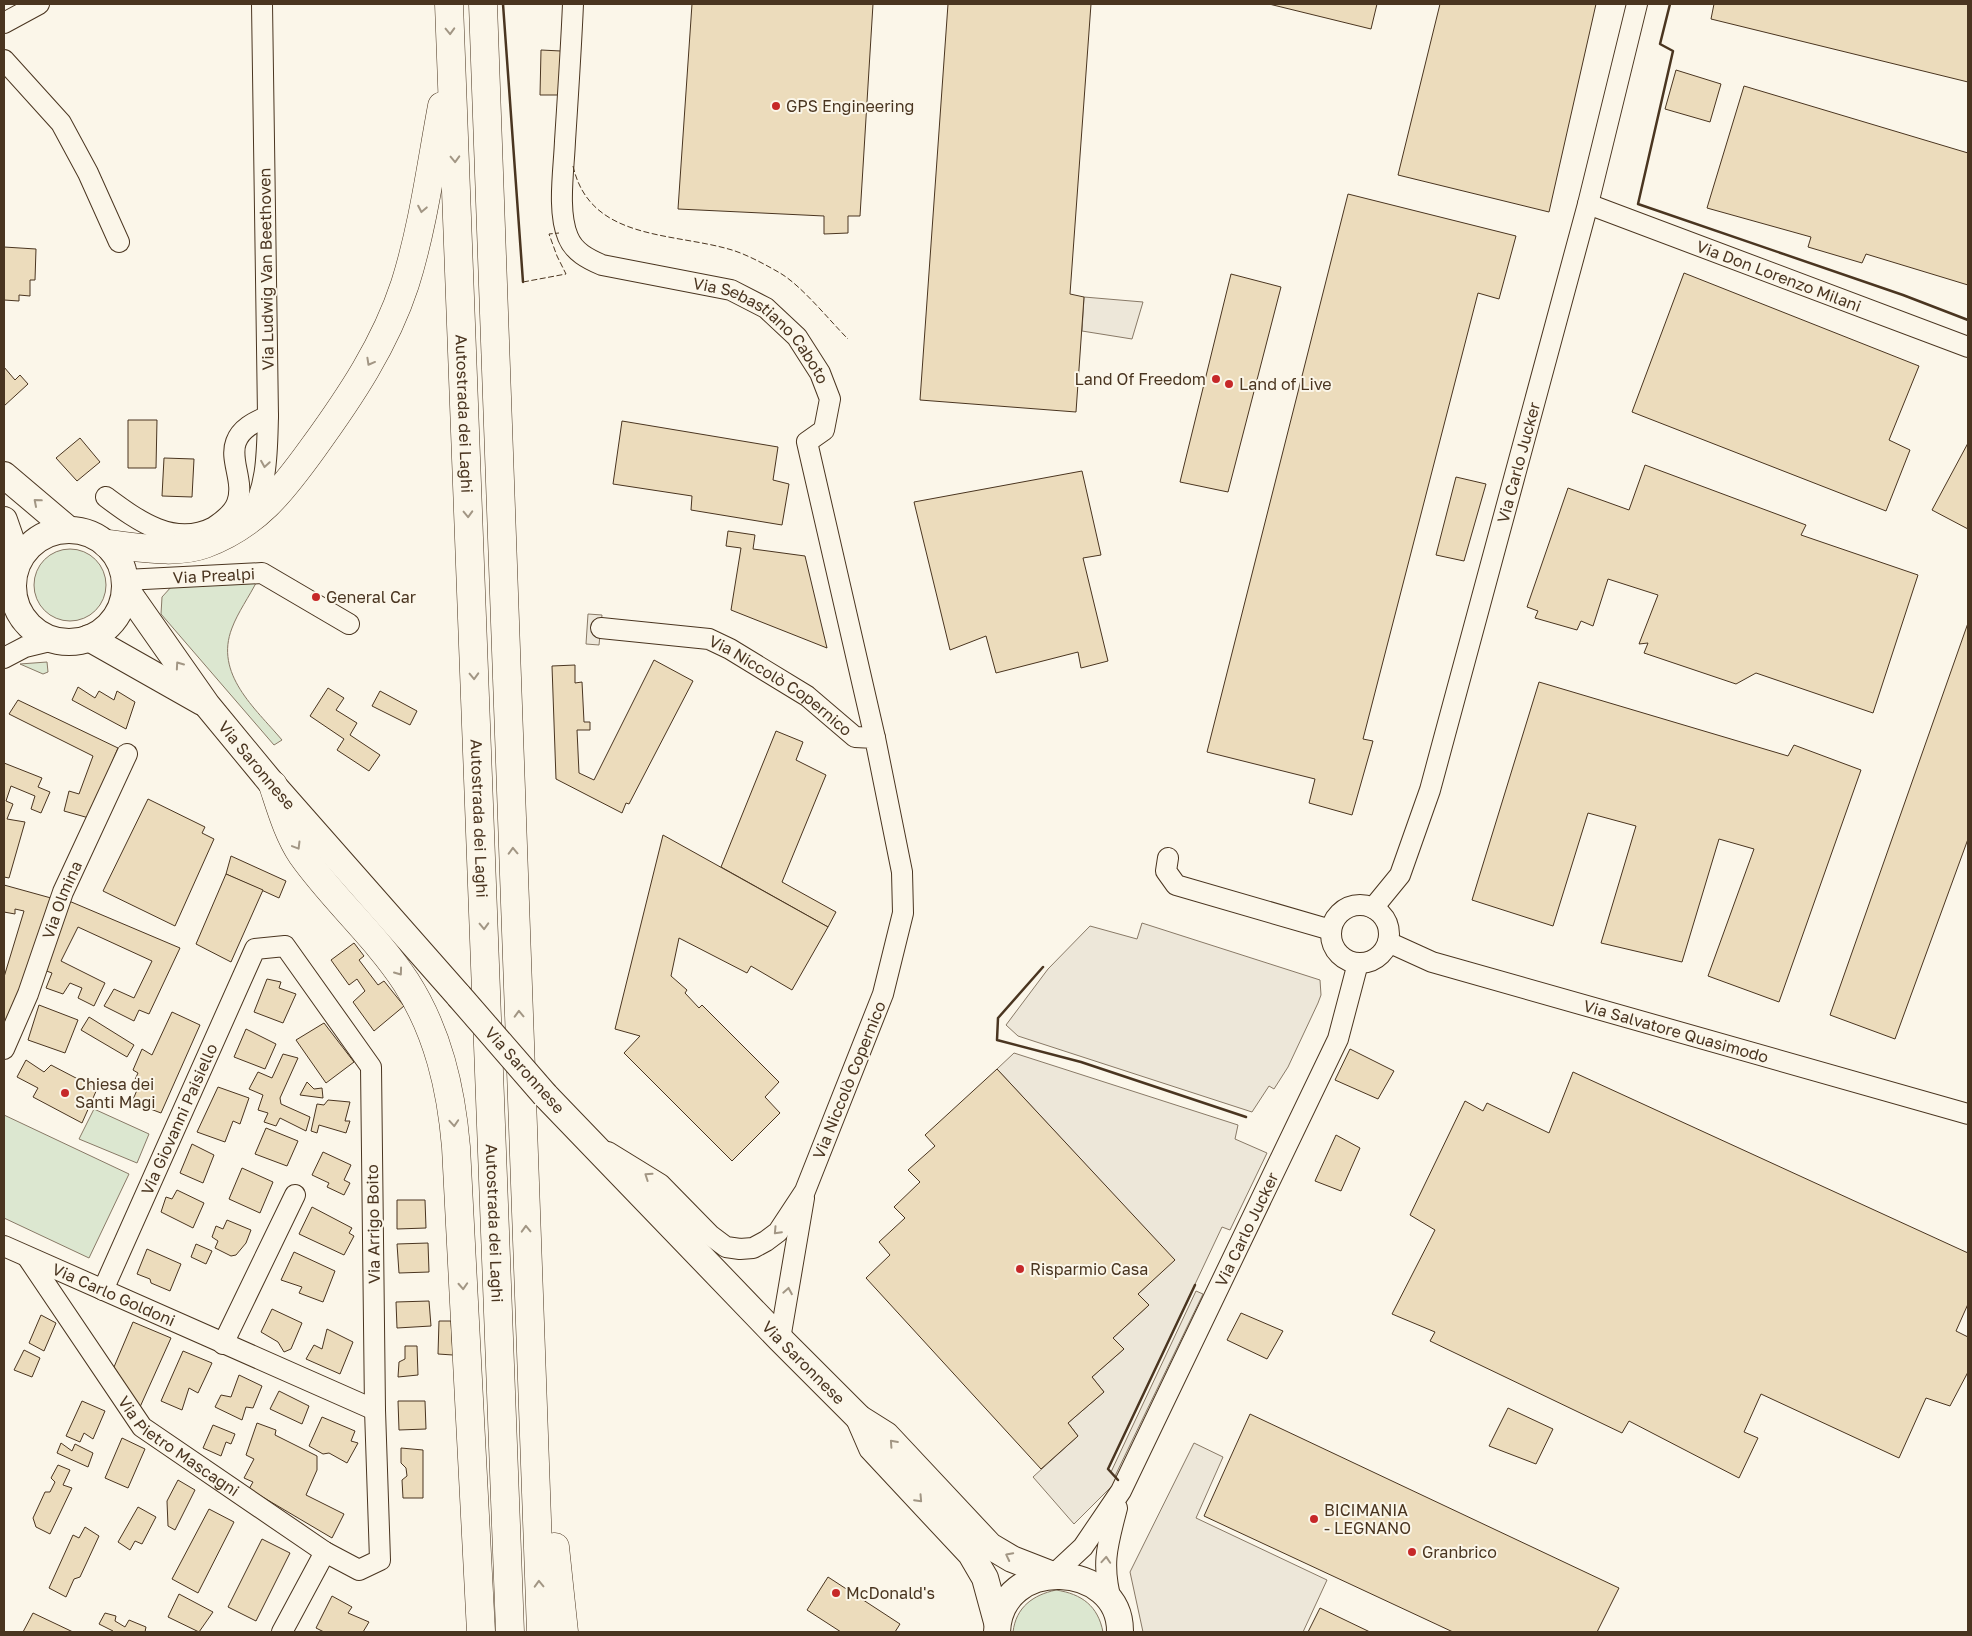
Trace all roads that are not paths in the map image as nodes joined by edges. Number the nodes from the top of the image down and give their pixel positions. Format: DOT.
graph roads {
  1 [pos="39,4"];
  2 [pos="262,4"];
  3 [pos="449,4"];
  4 [pos="483,4"];
  5 [pos="574,4"];
  6 [pos="1637,4"];
  7 [pos="4,22"];
  8 [pos="451,58"];
  9 [pos="4,60"];
  10 [pos="1588,204"];
  11 [pos="118,242"];
  12 [pos="1968,347"];
  13 [pos="268,416"];
  14 [pos="4,475"];
  15 [pos="106,497"];
  16 [pos="4,520"];
  17 [pos="240,527"];
  18 [pos="69,530"];
  19 [pos="107,544"];
  20 [pos="18,560"];
  21 [pos="125,584"];
  22 [pos="8,591"];
  23 [pos="349,624"];
  24 [pos="601,628"];
  25 [pos="88,638"];
  26 [pos="54,640"];
  27 [pos="4,658"];
  28 [pos="207,705"];
  29 [pos="875,738"];
  30 [pos="127,754"];
  31 [pos="273,785"];
  32 [pos="1168,858"];
  33 [pos="1373,908"];
  34 [pos="1331,930"];
  35 [pos="1388,942"];
  36 [pos="255,949"];
  37 [pos="1358,963"];
  38 [pos="4,1050"];
  39 [pos="1968,1114"];
  40 [pos="594,1143"];
  41 [pos="805,1191"];
  42 [pos="294,1195"];
  43 [pos="4,1246"];
  44 [pos="28,1258"];
  45 [pos="527,1258"];
  46 [pos="103,1290"];
  47 [pos="780,1339"];
  48 [pos="223,1344"];
  49 [pos="375,1410"];
  50 [pos="859,1418"];
  51 [pos="1121,1491"];
  52 [pos="326,1552"];
  53 [pos="380,1560"];
  54 [pos="1054,1575"];
  55 [pos="1116,1620"];
  56 [pos="997,1627"];
  57 [pos="282,1632"];
  58 [pos="481,1632"];
  59 [pos="510,1632"];
  60 [pos="541,1632"];
  61 [pos="564,1632"];
  1 -- 7 [label="street"];
  2 -- 13 [label="street, Via Ludwig Van Beethoven"];
  3 -- 8 [label="highway, Autostrada dei Laghi, one-way"];
  45 -- 4 [label="highway, Autostrada dei Laghi, one-way"];
  5 -- 29 [label="street, Via Sebastiano Caboto"];
  6 -- 10 [label="street, Via Carlo Jucker"];
  8 -- 17 [label="highway, one-way"];
  8 -- 59 [label="highway, Autostrada dei Laghi, one-way"];
  9 -- 11 [label="street"];
  10 -- 12 [label="street, Via Don Lorenzo Milani"];
  10 -- 33 [label="street, Via Carlo Jucker"];
  13 -- 15 [label="street"];
  13 -- 17 [label="street, Via Ludwig Van Beethoven, one-way"];
  18 -- 14 [label="main road, Via Saronnese, one-way"];
  16 -- 20 [label="main road"];
  17 -- 19 [label="highway"];
  18 -- 19 [label="main road, Via Saronnese"];
  18 -- 20 [label="main road, Via Saronnese"];
  19 -- 21 [label="main road, Via Saronnese"];
  20 -- 22 [label="main road, Via Saronnese"];
  21 -- 23 [label="street, Via Prealpi"];
  21 -- 25 [label="main road, Via Saronnese"];
  28 -- 21 [label="main road, Via Saronnese, one-way"];
  22 -- 26 [label="main road, Via Saronnese"];
  24 -- 29 [label="street, Via Niccolò Copernico"];
  25 -- 26 [label="main road, Via Saronnese"];
  25 -- 28 [label="main road, Via Saronnese"];
  26 -- 27 [label="street"];
  28 -- 31 [label="main road, Via Saronnese"];
  29 -- 41 [label="street, Via Niccolò Copernico"];
  30 -- 38 [label="street, Via Olmina"];
  31 -- 40 [label="main road, Via Saronnese, bridge"];
  31 -- 58 [label="highway, one-way"];
  32 -- 34 [label="street"];
  33 -- 34 [label="street"];
  33 -- 35 [label="street"];
  34 -- 37 [label="street"];
  35 -- 37 [label="street"];
  35 -- 39 [label="street, Via Salvatore Quasimodo"];
  36 -- 46 [label="street, Via Giovanni Paisiello"];
  36 -- 49 [label="street, Via Arrigo Boito"];
  37 -- 51 [label="street, Via Carlo Jucker"];
  41 -- 40 [label="street, Via Niccolò Copernico, one-way"];
  40 -- 47 [label="main road, Via Saronnese"];
  47 -- 41 [label="street, Via Niccolò Copernico, one-way"];
  42 -- 48 [label="street"];
  43 -- 44 [label="street, Via Carlo Goldoni"];
  44 -- 46 [label="street, Via Carlo Goldoni"];
  44 -- 52 [label="street, Via Pietro Mascagni"];
  60 -- 45 [label="highway, Autostrada dei Laghi, one-way"];
  45 -- 61 [label="highway"];
  46 -- 48 [label="street, Via Carlo Goldoni"];
  47 -- 50 [label="main road, Via Saronnese"];
  48 -- 49 [label="street, Via Carlo Goldoni"];
  49 -- 53 [label="street, Via Arrigo Boito"];
  54 -- 50 [label="main road, Via Saronnese, one-way"];
  50 -- 56 [label="main road, Via Saronnese, one-way"];
  51 -- 54 [label="street, Via Carlo Jucker"];
  55 -- 51 [label="street, Via Carlo Jucker, one-way"];
  52 -- 53 [label="street, Via Pietro Mascagni"];
  52 -- 57 [label="street"];
  54 -- 55 [label="main road"];
  54 -- 56 [label="main road"];
}
